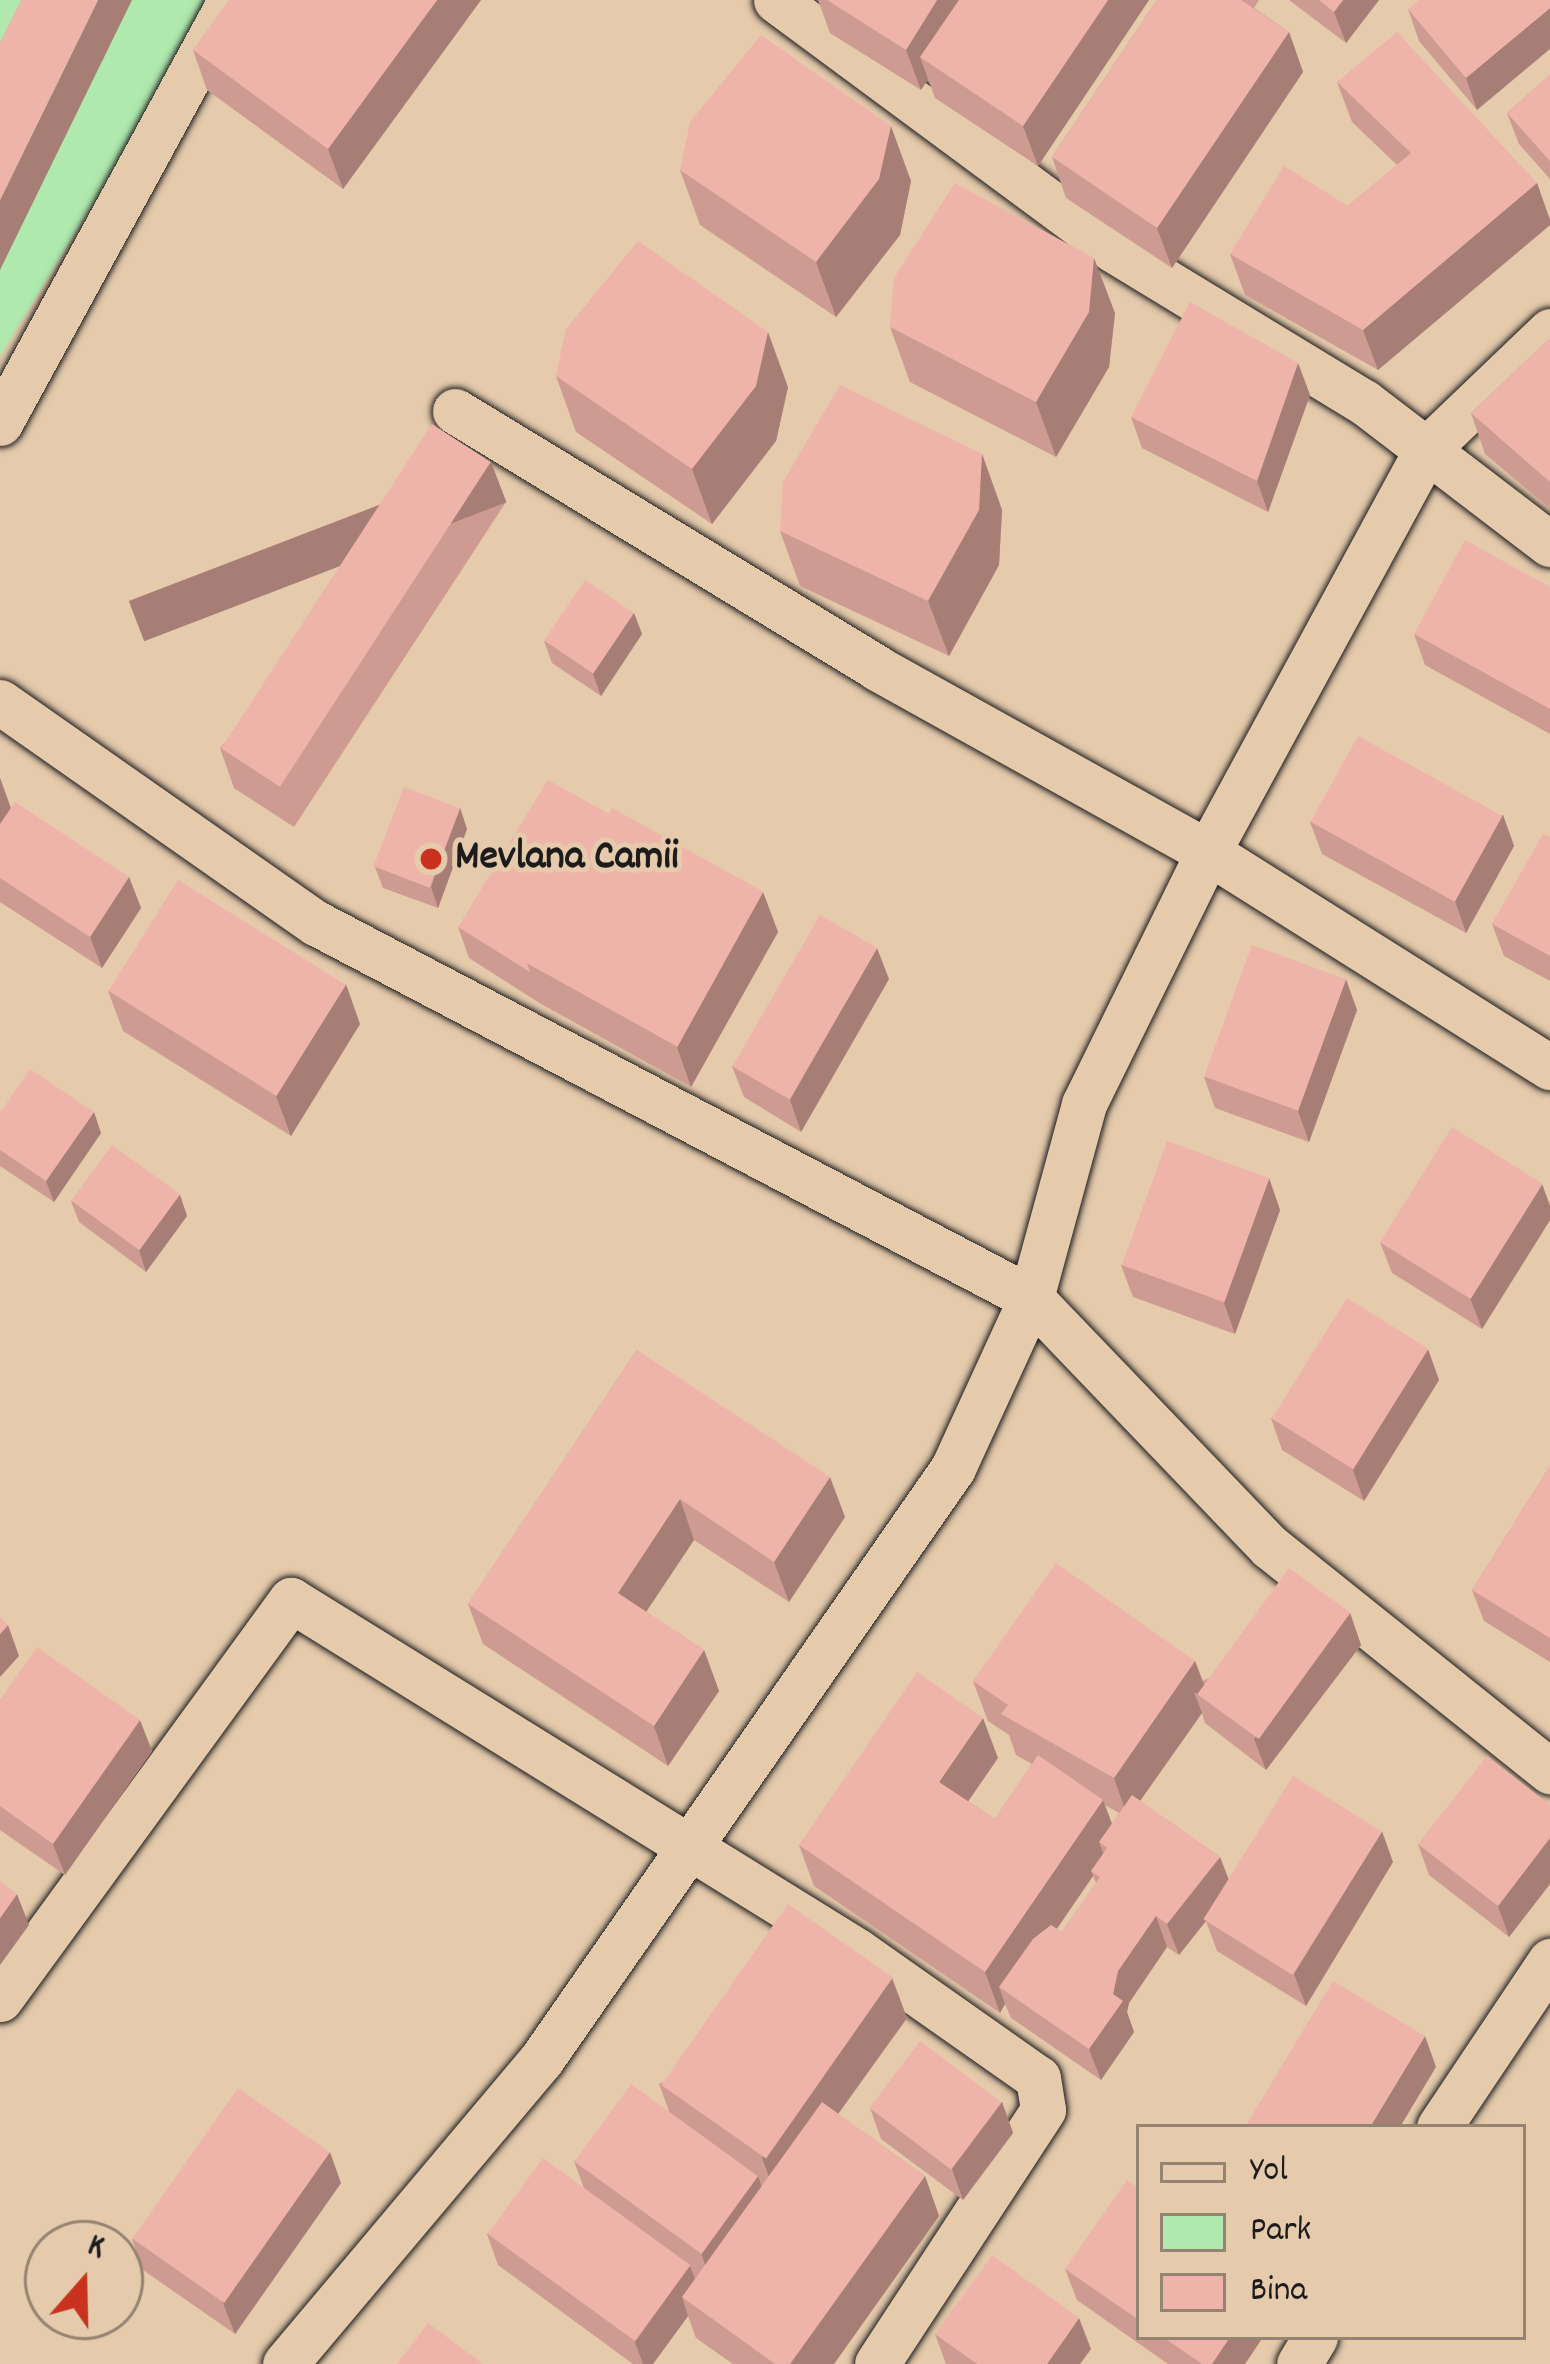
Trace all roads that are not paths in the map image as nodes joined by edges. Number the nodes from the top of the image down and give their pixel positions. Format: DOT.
graph roads {
  1 [pos="231,0"];
  2 [pos="776,0"];
  3 [pos="1550,332"];
  4 [pos="455,411"];
  5 [pos="0,423"];
  6 [pos="1426,450"];
  7 [pos="1550,544"];
  8 [pos="0,702"];
  9 [pos="1208,851"];
  10 [pos="1550,1066"];
  11 [pos="1031,1298"];
  12 [pos="1550,1771"];
  13 [pos="689,1852"];
  14 [pos="1550,1961"];
  15 [pos="0,1999"];
  16 [pos="1441,2124"];
  17 [pos="286,2364"];
  18 [pos="877,2364"];
  1 -- 5 [label="street"];
  2 -- 6 [label="street"];
  3 -- 6 [label="street"];
  4 -- 9 [label="street"];
  6 -- 7 [label="street"];
  6 -- 9 [label="street"];
  8 -- 11 [label="street"];
  9 -- 10 [label="street"];
  9 -- 11 [label="street"];
  11 -- 12 [label="street"];
  11 -- 13 [label="street"];
  13 -- 15 [label="street"];
  13 -- 17 [label="street"];
  13 -- 18 [label="street"];
  14 -- 16 [label="street"];
}
